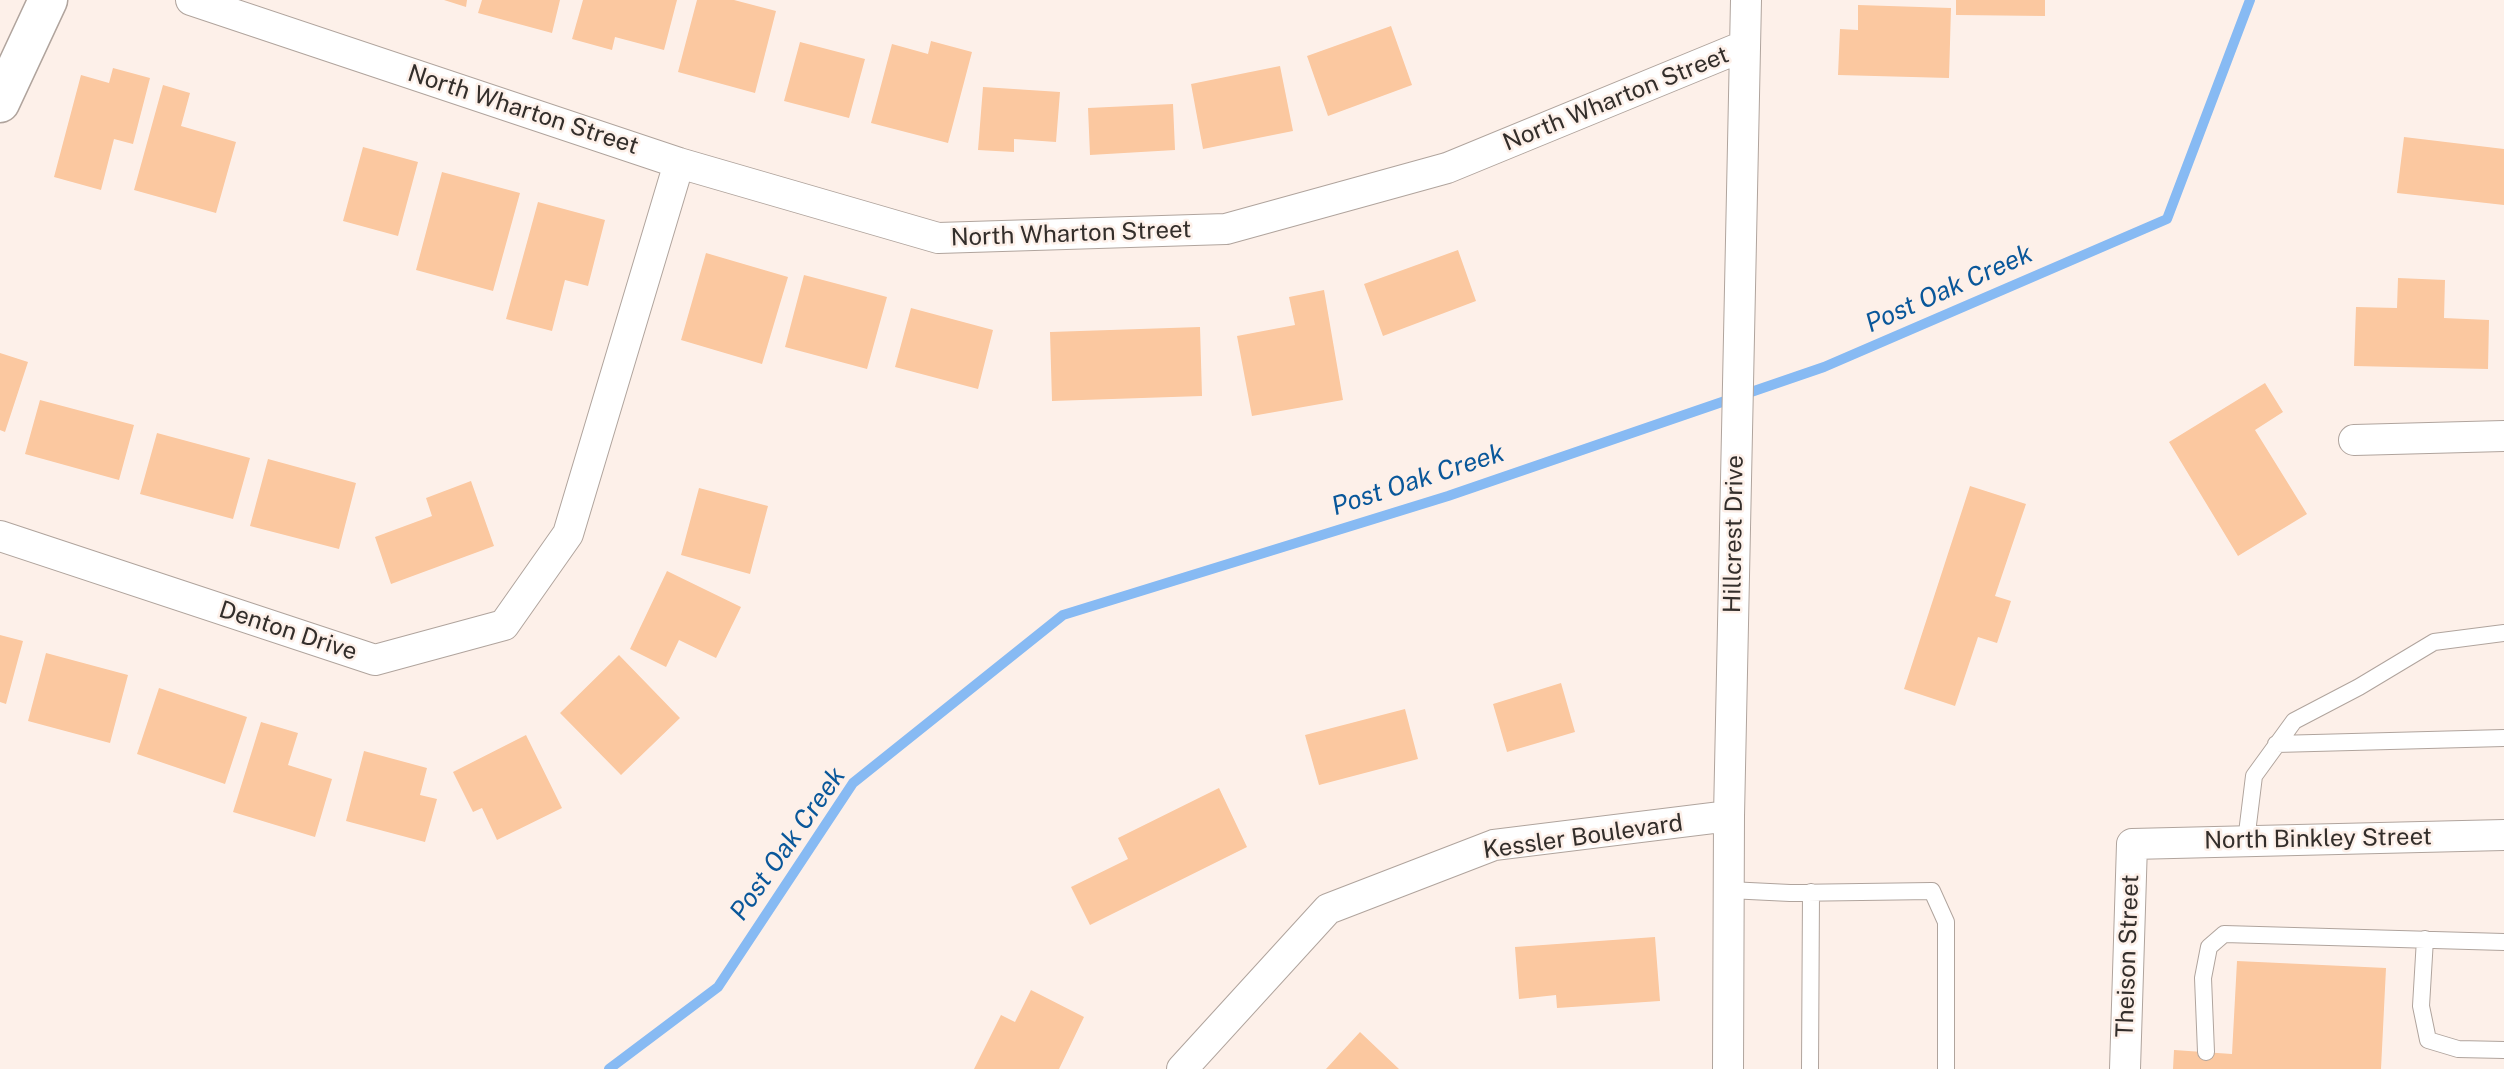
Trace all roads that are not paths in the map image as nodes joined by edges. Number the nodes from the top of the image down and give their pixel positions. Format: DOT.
graph roads {
  1 [pos="48,0"];
  2 [pos="191,0"];
  3 [pos="1746,0"];
  4 [pos="1744,46"];
  5 [pos="0,103"];
  6 [pos="679,163"];
  7 [pos="2504,436"];
  8 [pos="2354,440"];
  9 [pos="0,536"];
  10 [pos="2504,633"];
  11 [pos="2504,738"];
  12 [pos="2276,744"];
  13 [pos="1730,817"];
  14 [pos="2504,835"];
  15 [pos="2246,841"];
  16 [pos="2132,844"];
  17 [pos="1729,891"];
  18 [pos="1811,892"];
  19 [pos="2425,939"];
  20 [pos="2504,942"];
  21 [pos="2504,1050"];
  22 [pos="2206,1052"];
  23 [pos="1182,1069"];
  24 [pos="1728,1069"];
  25 [pos="1810,1069"];
  26 [pos="1946,1069"];
  27 [pos="2125,1069"];
  1 -- 5 [label="street"];
  2 -- 6 [label="street, North Wharton Street"];
  3 -- 4 [label="street, Hillcrest Drive"];
  4 -- 6 [label="street, North Wharton Street"];
  4 -- 13 [label="street, Hillcrest Drive"];
  6 -- 9 [label="street, Denton Drive"];
  7 -- 8 [label="street"];
  10 -- 12 [label="lane"];
  11 -- 12 [label="lane"];
  12 -- 15 [label="lane"];
  13 -- 17 [label="street, Hillcrest Drive"];
  13 -- 23 [label="street, Kessler Boulevard"];
  14 -- 15 [label="street, North Binkley Street"];
  15 -- 16 [label="street, North Binkley Street"];
  16 -- 27 [label="street, Theison Street"];
  17 -- 18 [label="lane"];
  17 -- 24 [label="street, Hillcrest Drive"];
  18 -- 25 [label="lane"];
  18 -- 26 [label="lane"];
  19 -- 20 [label="lane"];
  19 -- 21 [label="lane"];
  19 -- 22 [label="lane"];
}
